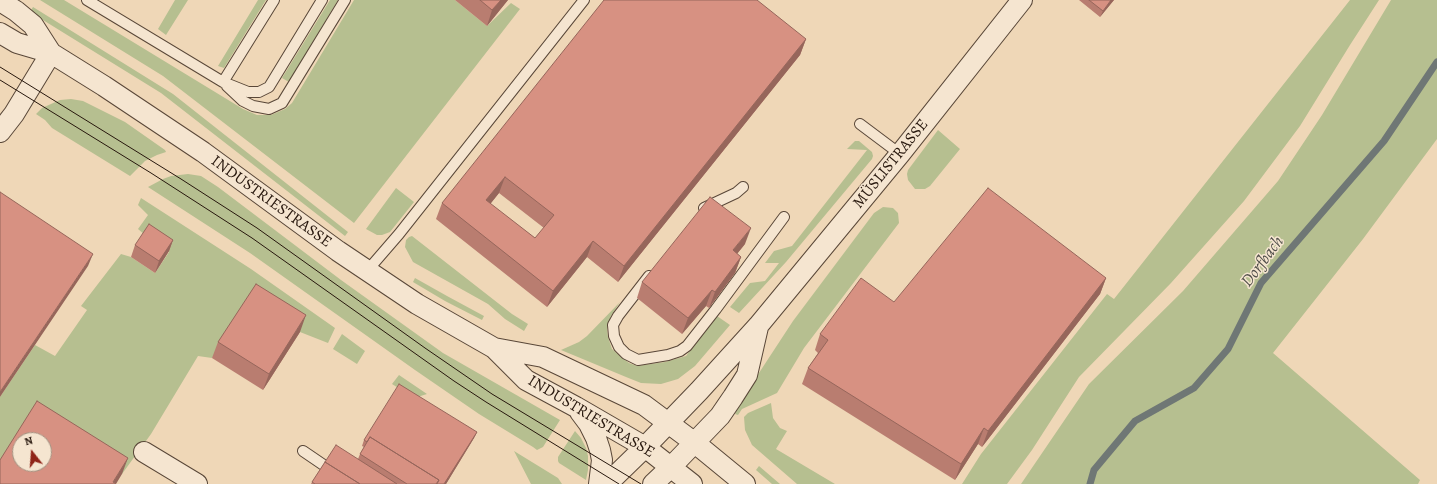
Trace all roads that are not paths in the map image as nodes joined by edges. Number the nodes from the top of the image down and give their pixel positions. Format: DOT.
graph roads {
  1 [pos="87,0"];
  2 [pos="274,0"];
  3 [pos="322,0"];
  4 [pos="345,0"];
  5 [pos="584,0"];
  6 [pos="1022,0"];
  7 [pos="0,1"];
  8 [pos="0,33"];
  9 [pos="51,53"];
  10 [pos="223,82"];
  11 [pos="860,124"];
  12 [pos="0,132"];
  13 [pos="900,154"];
  14 [pos="743,187"];
  15 [pos="784,217"];
  16 [pos="696,218"];
  17 [pos="657,267"];
  18 [pos="368,271"];
  19 [pos="758,326"];
  20 [pos="494,348"];
  21 [pos="576,407"];
  22 [pos="668,422"];
  23 [pos="695,443"];
  24 [pos="645,447"];
  25 [pos="303,451"];
  26 [pos="144,452"];
  27 [pos="325,466"];
  28 [pos="671,467"];
  29 [pos="197,484"];
  30 [pos="599,484"];
  31 [pos="607,484"];
  32 [pos="653,484"];
  33 [pos="692,484"];
  34 [pos="744,484"];
  1 -- 10 [label="lane"];
  2 -- 10 [label="lane"];
  3 -- 10 [label="lane"];
  4 -- 10 [label="lane"];
  5 -- 18 [label="lane"];
  6 -- 13 [label="street, MÜSLISTRASSE"];
  7 -- 9 [label="street, INDUSTRIESTRASSE"];
  8 -- 9 [label="street, INDUSTRIESTRASSE"];
  9 -- 12 [label="street"];
  9 -- 18 [label="street, INDUSTRIESTRASSE"];
  11 -- 13 [label="lane"];
  13 -- 19 [label="street, MÜSLISTRASSE"];
  14 -- 16 [label="lane"];
  15 -- 17 [label="lane"];
  18 -- 20 [label="street, INDUSTRIESTRASSE"];
  19 -- 22 [label="street, MÜSLISTRASSE"];
  19 -- 23 [label="street, MÜSLISTRASSE"];
  20 -- 21 [label="street, INDUSTRIESTRASSE"];
  20 -- 22 [label="street, INDUSTRIESTRASSE"];
  21 -- 24 [label="street, INDUSTRIESTRASSE"];
  21 -- 30 [label="street"];
  22 -- 23 [label="street, INDUSTRIESTRASSE"];
  22 -- 24 [label="street, MÜSLISTRASSE"];
  23 -- 28 [label="street, MÜSLISTRASSE"];
  23 -- 34 [label="street, INDUSTRIESTRASSE"];
  24 -- 28 [label="street, INDUSTRIESTRASSE"];
  24 -- 31 [label="street, MÜSLISTRASSE"];
  25 -- 27 [label="lane"];
  26 -- 29 [label="street"];
  28 -- 32 [label="street, MÜSLISTRASSE"];
  28 -- 33 [label="street, INDUSTRIESTRASSE"];
}
